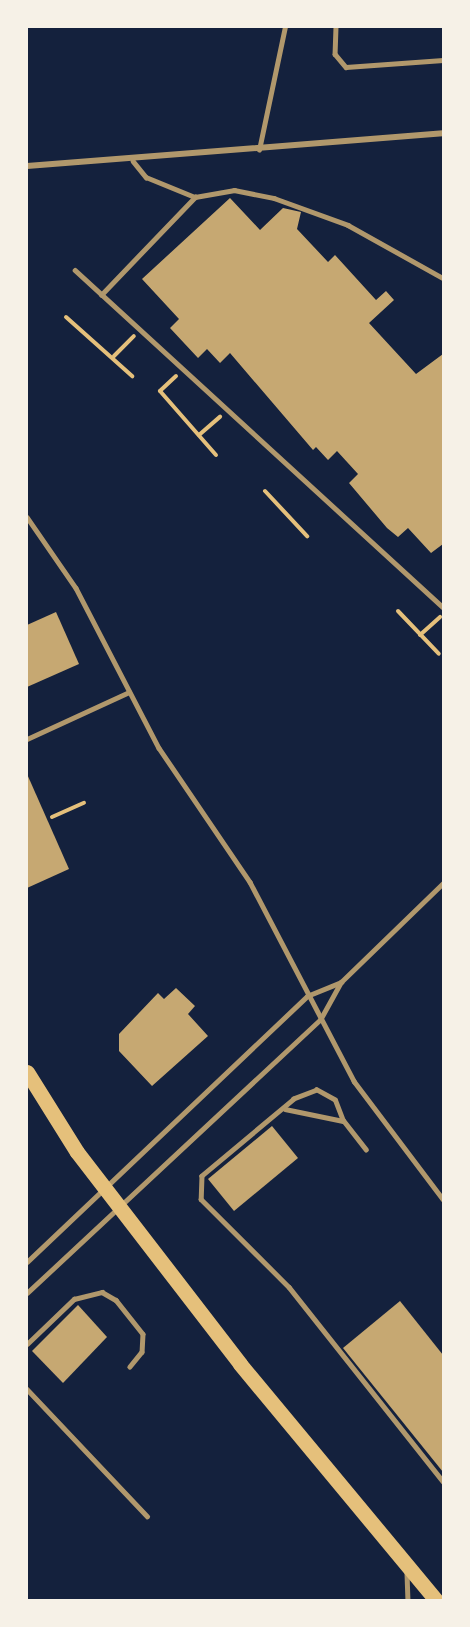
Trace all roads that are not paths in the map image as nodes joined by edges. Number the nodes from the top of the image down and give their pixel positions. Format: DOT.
graph roads {
  1 [pos="285,27"];
  2 [pos="336,27"];
  3 [pos="443,60"];
  4 [pos="443,133"];
  5 [pos="259,150"];
  6 [pos="133,161"];
  7 [pos="27,166"];
  8 [pos="195,197"];
  9 [pos="75,270"];
  10 [pos="443,278"];
  11 [pos="101,295"];
  12 [pos="27,517"];
  13 [pos="443,607"];
  14 [pos="129,693"];
  15 [pos="27,739"];
  16 [pos="443,884"];
  17 [pos="340,982"];
  18 [pos="307,996"];
  19 [pos="320,1020"];
  20 [pos="27,1072"];
  21 [pos="285,1109"];
  22 [pos="343,1121"];
  23 [pos="366,1150"];
  24 [pos="104,1188"];
  25 [pos="443,1199"];
  26 [pos="119,1208"];
  27 [pos="27,1262"];
  28 [pos="27,1293"];
  29 [pos="27,1344"];
  30 [pos="130,1367"];
  31 [pos="27,1389"];
  32 [pos="443,1481"];
  33 [pos="147,1515"];
  34 [pos="406,1564"];
  35 [pos="408,1600"];
  36 [pos="436,1600"];
  1 -- 5 [label="lane"];
  2 -- 3 [label="lane"];
  4 -- 5 [label="street"];
  5 -- 6 [label="street"];
  6 -- 7 [label="street"];
  6 -- 8 [label="lane"];
  8 -- 10 [label="lane"];
  8 -- 11 [label="lane"];
  9 -- 11 [label="lane"];
  11 -- 13 [label="lane"];
  12 -- 14 [label="lane"];
  14 -- 15 [label="lane"];
  14 -- 18 [label="lane"];
  16 -- 17 [label="lane"];
  17 -- 18 [label="lane"];
  17 -- 19 [label="lane"];
  18 -- 19 [label="lane"];
  18 -- 24 [label="lane"];
  19 -- 25 [label="lane"];
  19 -- 26 [label="lane"];
  20 -- 24 [label="main road"];
  21 -- 22 [label="lane"];
  21 -- 22 [label="lane"];
  21 -- 32 [label="lane"];
  22 -- 23 [label="lane"];
  24 -- 26 [label="main road"];
  24 -- 27 [label="lane"];
  26 -- 28 [label="lane"];
  26 -- 34 [label="main road"];
  29 -- 30 [label="lane"];
  31 -- 33 [label="lane"];
  34 -- 35 [label="lane"];
  34 -- 36 [label="main road"];
}
